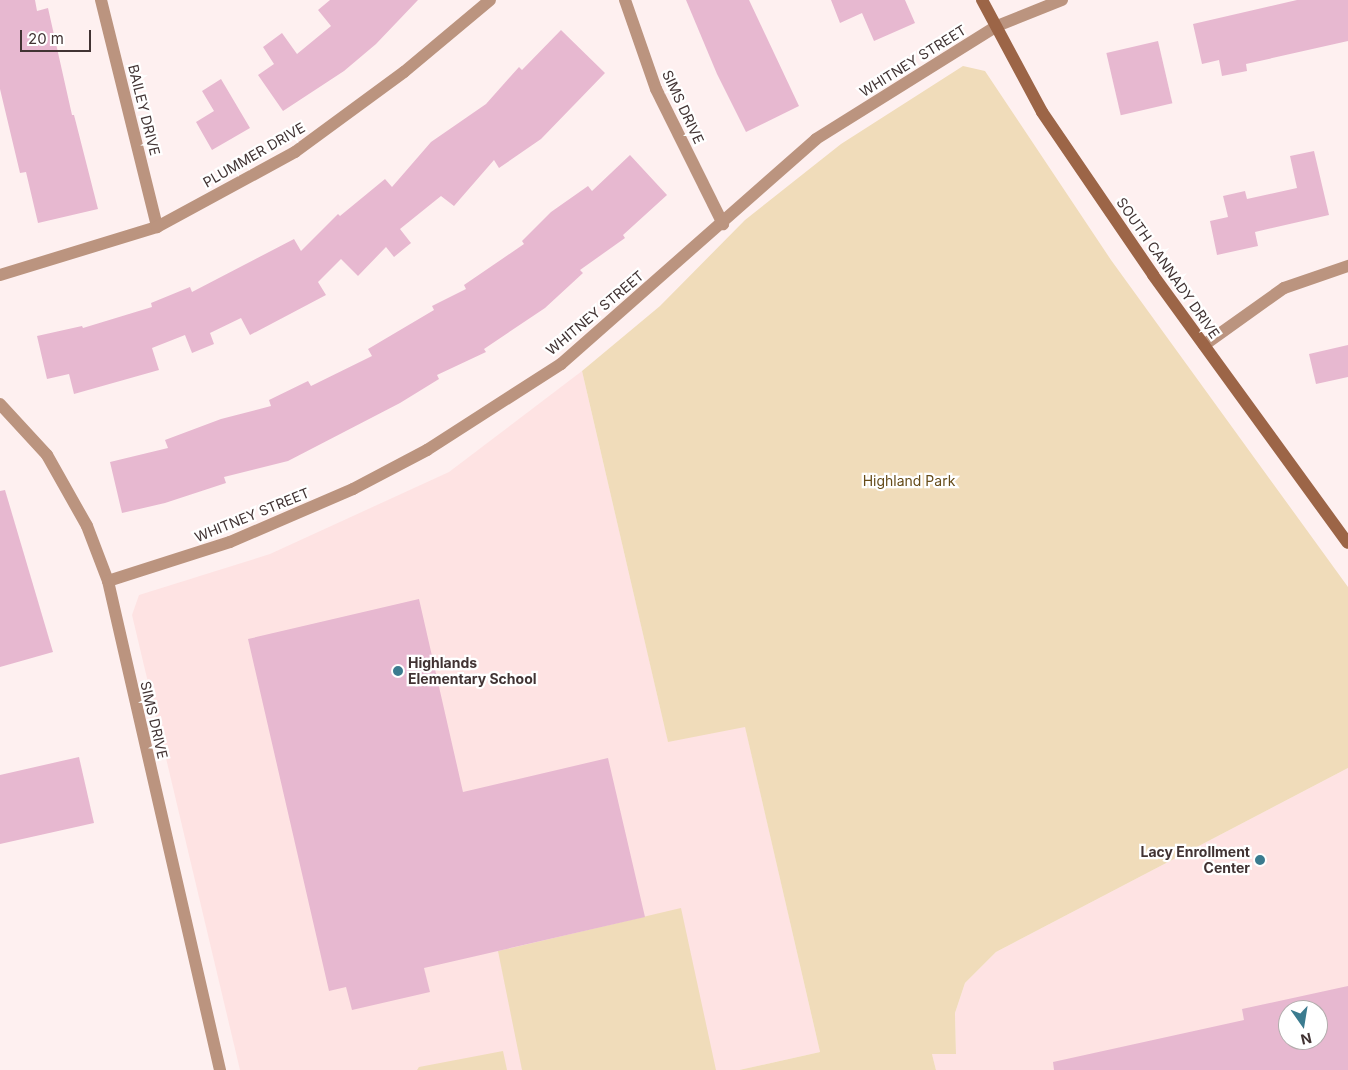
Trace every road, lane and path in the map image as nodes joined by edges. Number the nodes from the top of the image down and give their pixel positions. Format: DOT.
graph roads {
  1 [pos="101,0"];
  2 [pos="490,0"];
  3 [pos="624,0"];
  4 [pos="982,0"];
  5 [pos="1062,0"];
  6 [pos="997,26"];
  7 [pos="723,224"];
  8 [pos="157,227"];
  9 [pos="1348,266"];
  10 [pos="0,275"];
  11 [pos="1204,345"];
  12 [pos="0,404"];
  13 [pos="1348,543"];
  14 [pos="108,581"];
  15 [pos="220,1070"];
  1 -- 8 [label="street, BAILEY DRIVE"];
  2 -- 8 [label="street, PLUMMER DRIVE"];
  3 -- 7 [label="street, SIMS DRIVE"];
  4 -- 6 [label="street, SOUTH CANNADY DRIVE"];
  5 -- 6 [label="street, WHITNEY STREET"];
  6 -- 7 [label="street, WHITNEY STREET"];
  6 -- 11 [label="street, SOUTH CANNADY DRIVE"];
  7 -- 14 [label="street, WHITNEY STREET"];
  8 -- 10 [label="street, PLUMMER DRIVE"];
  9 -- 11 [label="street"];
  11 -- 13 [label="street, SOUTH CANNADY DRIVE"];
  12 -- 14 [label="street, SIMS DRIVE"];
  14 -- 15 [label="street, SIMS DRIVE"];
}
